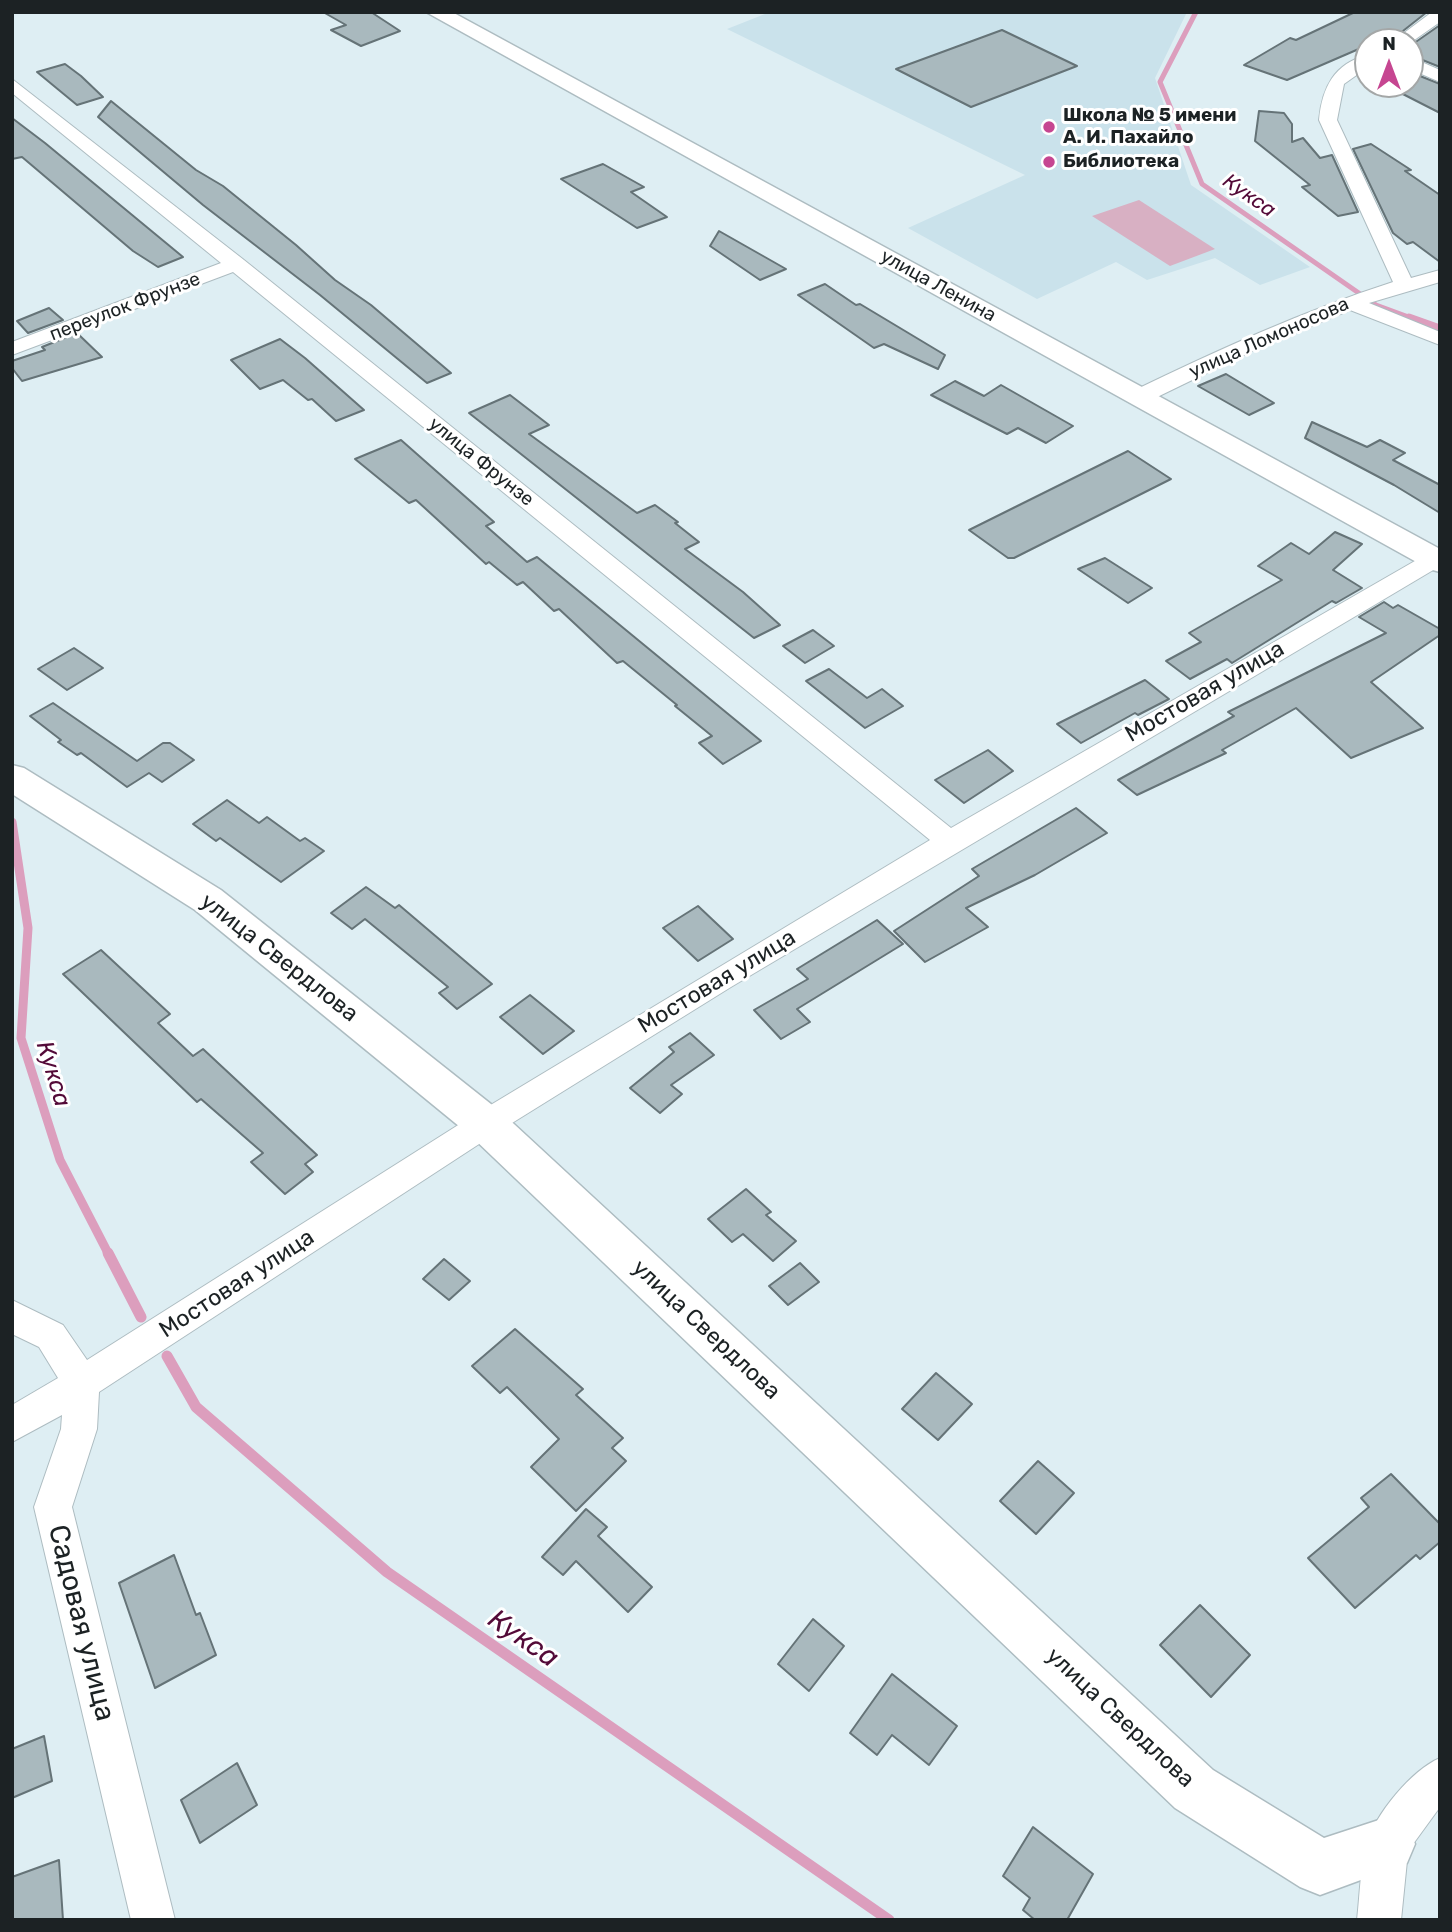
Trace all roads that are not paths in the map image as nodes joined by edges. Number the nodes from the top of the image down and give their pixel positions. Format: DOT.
graph roads {
  1 [pos="436,12"];
  2 [pos="1440,15"];
  3 [pos="1421,28"];
  4 [pos="1354,67"];
  5 [pos="1424,69"];
  6 [pos="1440,77"];
  7 [pos="12,84"];
  8 [pos="237,264"];
  9 [pos="1440,276"];
  10 [pos="1404,285"];
  11 [pos="1360,299"];
  12 [pos="1440,339"];
  13 [pos="12,349"];
  14 [pos="1141,396"];
  15 [pos="1437,560"];
  16 [pos="12,777"];
  17 [pos="948,840"];
  18 [pos="486,1124"];
  19 [pos="12,1316"];
  20 [pos="82,1384"];
  21 [pos="12,1424"];
  22 [pos="1440,1779"];
  23 [pos="1388,1844"];
  24 [pos="153,1920"];
  25 [pos="1379,1920"];
  1 -- 14 [label="street, улица Ленина"];
  2 -- 3 [label="street"];
  4 -- 10 [label="street"];
  5 -- 6 [label="street"];
  7 -- 8 [label="street, улица Фрунзе"];
  8 -- 13 [label="street, переулок Фрунзе"];
  8 -- 17 [label="street, улица Фрунзе"];
  9 -- 10 [label="street, улица Ломоносова"];
  10 -- 11 [label="street, улица Ломоносова"];
  11 -- 12 [label="street"];
  11 -- 14 [label="street, улица Ломоносова"];
  14 -- 15 [label="street, улица Ленина"];
  15 -- 17 [label="street, Мостовая улица"];
  16 -- 18 [label="street, улица Свердлова"];
  17 -- 18 [label="street, Мостовая улица"];
  18 -- 20 [label="street, Мостовая улица"];
  18 -- 23 [label="street, улица Свердлова"];
  19 -- 20 [label="street"];
  20 -- 21 [label="street, Мостовая улица"];
  20 -- 24 [label="street, Садовая улица"];
  22 -- 23 [label="street"];
  23 -- 25 [label="street"];
}
